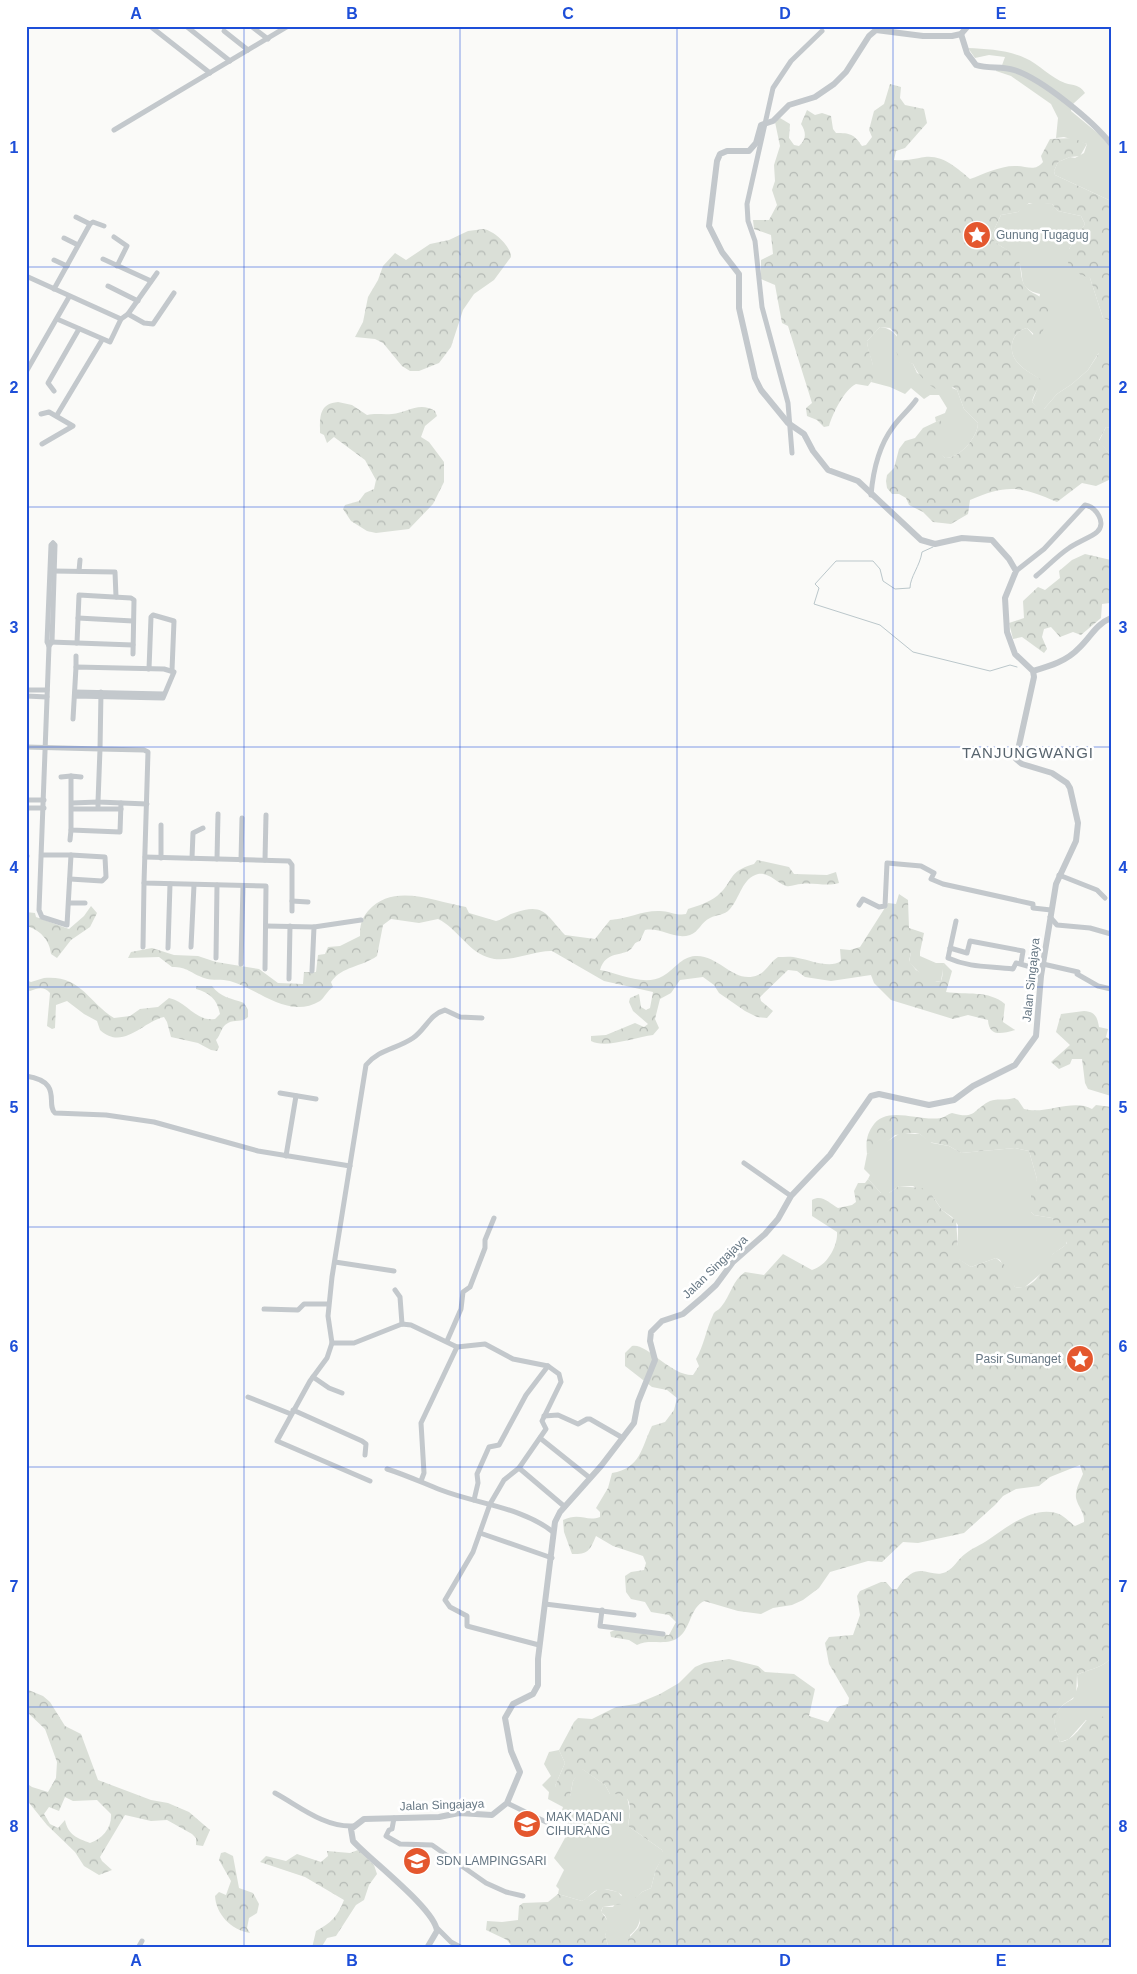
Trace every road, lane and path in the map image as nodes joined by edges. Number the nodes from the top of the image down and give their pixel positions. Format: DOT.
graph roads {
  1 [pos="150,26"];
  2 [pos="186,26"];
  3 [pos="251,26"];
  4 [pos="968,26"];
  5 [pos="287,27"];
  6 [pos="224,31"];
  7 [pos="822,31"];
  8 [pos="961,34"];
  9 [pos="268,39"];
  10 [pos="248,50"];
  11 [pos="230,61"];
  12 [pos="210,73"];
  13 [pos="764,124"];
  14 [pos="114,130"];
  15 [pos="1111,144"];
  16 [pos="76,217"];
  17 [pos="90,224"];
  18 [pos="104,226"];
  19 [pos="114,237"];
  20 [pos="64,238"];
  21 [pos="78,245"];
  22 [pos="102,259"];
  23 [pos="54,260"];
  24 [pos="67,266"];
  25 [pos="117,266"];
  26 [pos="157,273"];
  27 [pos="26,276"];
  28 [pos="151,282"];
  29 [pos="108,286"];
  30 [pos="54,290"];
  31 [pos="174,293"];
  32 [pos="69,297"];
  33 [pos="138,301"];
  34 [pos="128,314"];
  35 [pos="58,319"];
  36 [pos="120,319"];
  37 [pos="79,329"];
  38 [pos="102,340"];
  39 [pos="26,372"];
  40 [pos="54,391"];
  41 [pos="916,400"];
  42 [pos="41,414"];
  43 [pos="57,415"];
  44 [pos="789,424"];
  45 [pos="42,444"];
  46 [pos="792,453"];
  47 [pos="871,495"];
  48 [pos="80,560"];
  49 [pos="79,571"];
  50 [pos="1016,571"];
  51 [pos="1036,576"];
  52 [pos="116,597"];
  53 [pos="78,618"];
  54 [pos="1111,618"];
  55 [pos="133,621"];
  56 [pos="50,643"];
  57 [pos="77,643"];
  58 [pos="132,645"];
  59 [pos="133,654"];
  60 [pos="76,656"];
  61 [pos="76,667"];
  62 [pos="149,669"];
  63 [pos="172,670"];
  64 [pos="1033,671"];
  65 [pos="26,690"];
  66 [pos="47,690"];
  67 [pos="75,694"];
  68 [pos="101,695"];
  69 [pos="26,696"];
  70 [pos="47,697"];
  71 [pos="73,719"];
  72 [pos="26,747"];
  73 [pos="46,748"];
  74 [pos="100,750"];
  75 [pos="62,776"];
  76 [pos="71,776"];
  77 [pos="81,776"];
  78 [pos="26,800"];
  79 [pos="44,800"];
  80 [pos="147,804"];
  81 [pos="72,806"];
  82 [pos="98,806"];
  83 [pos="121,806"];
  84 [pos="26,808"];
  85 [pos="44,808"];
  86 [pos="218,814"];
  87 [pos="266,815"];
  88 [pos="242,818"];
  89 [pos="161,825"];
  90 [pos="203,828"];
  91 [pos="71,830"];
  92 [pos="70,840"];
  93 [pos="42,855"];
  94 [pos="72,855"];
  95 [pos="145,857"];
  96 [pos="161,858"];
  97 [pos="192,858"];
  98 [pos="217,859"];
  99 [pos="241,860"];
  100 [pos="264,860"];
  101 [pos="1059,875"];
  102 [pos="70,879"];
  103 [pos="144,883"];
  104 [pos="170,884"];
  105 [pos="194,885"];
  106 [pos="217,885"];
  107 [pos="243,886"];
  108 [pos="1105,898"];
  109 [pos="292,901"];
  110 [pos="308,902"];
  111 [pos="70,903"];
  112 [pos="85,903"];
  113 [pos="859,905"];
  114 [pos="292,911"];
  115 [pos="1051,913"];
  116 [pos="361,920"];
  117 [pos="956,921"];
  118 [pos="266,926"];
  119 [pos="290,926"];
  120 [pos="314,927"];
  121 [pos="1111,934"];
  122 [pos="143,947"];
  123 [pos="191,947"];
  124 [pos="168,948"];
  125 [pos="950,948"];
  126 [pos="216,958"];
  127 [pos="1021,963"];
  128 [pos="241,964"];
  129 [pos="1043,964"];
  130 [pos="265,969"];
  131 [pos="312,971"];
  132 [pos="1041,976"];
  133 [pos="289,979"];
  134 [pos="1111,989"];
  135 [pos="482,1018"];
  136 [pos="26,1076"];
  137 [pos="280,1093"];
  138 [pos="296,1096"];
  139 [pos="316,1100"];
  140 [pos="286,1156"];
  141 [pos="744,1163"];
  142 [pos="350,1166"];
  143 [pos="791,1196"];
  144 [pos="494,1218"];
  145 [pos="335,1262"];
  146 [pos="394,1271"];
  147 [pos="395,1290"];
  148 [pos="328,1304"];
  149 [pos="264,1309"];
  150 [pos="402,1324"];
  151 [pos="447,1341"];
  152 [pos="332,1343"];
  153 [pos="457,1347"];
  154 [pos="548,1366"];
  155 [pos="313,1377"];
  156 [pos="342,1394"];
  157 [pos="248,1397"];
  158 [pos="292,1412"];
  159 [pos="544,1416"];
  160 [pos="540,1438"];
  161 [pos="624,1438"];
  162 [pos="365,1455"];
  163 [pos="519,1468"];
  164 [pos="387,1469"];
  165 [pos="590,1478"];
  166 [pos="370,1481"];
  167 [pos="422,1481"];
  168 [pos="474,1500"];
  169 [pos="490,1504"];
  170 [pos="565,1507"];
  171 [pos="553,1532"];
  172 [pos="480,1533"];
  173 [pos="552,1558"];
  174 [pos="545,1604"];
  175 [pos="602,1610"];
  176 [pos="634,1615"];
  177 [pos="663,1634"];
  178 [pos="539,1645"];
  179 [pos="275,1793"];
  180 [pos="507,1803"];
  181 [pos="394,1818"];
  182 [pos="546,1822"];
  183 [pos="354,1826"];
  184 [pos="523,1896"];
  185 [pos="437,1928"];
  186 [pos="142,1941"];
  187 [pos="138,1948"];
  188 [pos="427,1948"];
  189 [pos="462,1948"];
  1 -- 12 [label="street"];
  2 -- 11 [label="street"];
  3 -- 9 [label="street"];
  4 -- 8 [label="street"];
  5 -- 9 [label="street"];
  6 -- 10 [label="street"];
  7 -- 13 [label="street"];
  8 -- 13 [label="street"];
  8 -- 15 [label="street"];
  9 -- 10 [label="street"];
  10 -- 11 [label="street"];
  11 -- 12 [label="street"];
  12 -- 14 [label="street"];
  13 -- 44 [label="street"];
  13 -- 44 [label="street"];
  16 -- 17 [label="street"];
  17 -- 18 [label="street"];
  17 -- 21 [label="street"];
  19 -- 25 [label="street"];
  20 -- 21 [label="street"];
  21 -- 24 [label="street"];
  22 -- 25 [label="street"];
  23 -- 24 [label="street"];
  24 -- 30 [label="street"];
  25 -- 28 [label="street"];
  26 -- 28 [label="street"];
  27 -- 30 [label="street"];
  28 -- 33 [label="street"];
  29 -- 33 [label="street"];
  30 -- 32 [label="street"];
  31 -- 34 [label="street"];
  32 -- 35 [label="street"];
  32 -- 36 [label="street"];
  33 -- 34 [label="street"];
  34 -- 36 [label="street"];
  35 -- 37 [label="street"];
  35 -- 39 [label="street"];
  36 -- 38 [label="street"];
  37 -- 38 [label="street"];
  37 -- 40 [label="street"];
  38 -- 43 [label="street"];
  41 -- 47 [label="street"];
  42 -- 43 [label="street"];
  43 -- 45 [label="street"];
  44 -- 46 [label="street"];
  44 -- 47 [label="street"];
  47 -- 50 [label="street"];
  48 -- 49 [label="street"];
  49 -- 52 [label="street"];
  49 -- 56 [label="street"];
  50 -- 51 [label="street"];
  50 -- 64 [label="street"];
  52 -- 53 [label="street"];
  52 -- 55 [label="street"];
  53 -- 55 [label="street"];
  53 -- 57 [label="street"];
  54 -- 64 [label="street"];
  55 -- 58 [label="street"];
  56 -- 57 [label="street"];
  56 -- 66 [label="street"];
  57 -- 58 [label="street"];
  58 -- 59 [label="street"];
  60 -- 61 [label="street"];
  61 -- 62 [label="street"];
  61 -- 67 [label="street"];
  62 -- 63 [label="street"];
  62 -- 63 [label="street"];
  63 -- 68 [label="street"];
  64 -- 101 [label="street, Jalan Singajaya"];
  65 -- 66 [label="street"];
  66 -- 70 [label="street"];
  67 -- 68 [label="street"];
  67 -- 71 [label="street"];
  68 -- 74 [label="street"];
  69 -- 70 [label="street"];
  70 -- 73 [label="street"];
  72 -- 73 [label="street"];
  73 -- 74 [label="street"];
  73 -- 79 [label="street"];
  74 -- 80 [label="street"];
  74 -- 82 [label="street"];
  75 -- 76 [label="street"];
  76 -- 77 [label="street"];
  76 -- 81 [label="street"];
  78 -- 79 [label="street"];
  79 -- 85 [label="street"];
  80 -- 83 [label="street"];
  80 -- 95 [label="street"];
  81 -- 82 [label="street"];
  81 -- 91 [label="street"];
  82 -- 83 [label="street"];
  83 -- 91 [label="street"];
  84 -- 85 [label="street"];
  85 -- 93 [label="street"];
  86 -- 98 [label="street"];
  87 -- 100 [label="street"];
  88 -- 99 [label="street"];
  89 -- 96 [label="street"];
  90 -- 97 [label="street"];
  91 -- 92 [label="street"];
  93 -- 94 [label="street"];
  93 -- 111 [label="street"];
  94 -- 102 [label="street"];
  94 -- 102 [label="street"];
  95 -- 96 [label="street"];
  95 -- 103 [label="street"];
  96 -- 97 [label="street"];
  97 -- 98 [label="street"];
  98 -- 99 [label="street"];
  99 -- 100 [label="street"];
  100 -- 109 [label="street"];
  101 -- 108 [label="street"];
  101 -- 115 [label="street, Jalan Singajaya"];
  102 -- 111 [label="street"];
  103 -- 104 [label="street"];
  103 -- 122 [label="street"];
  104 -- 105 [label="street"];
  104 -- 124 [label="street"];
  105 -- 106 [label="street"];
  105 -- 123 [label="street"];
  106 -- 107 [label="street"];
  106 -- 126 [label="street"];
  107 -- 118 [label="street"];
  107 -- 128 [label="street"];
  109 -- 110 [label="street"];
  109 -- 114 [label="street"];
  111 -- 112 [label="street"];
  113 -- 115 [label="street"];
  115 -- 121 [label="street"];
  115 -- 129 [label="street, Jalan Singajaya"];
  116 -- 120 [label="street"];
  117 -- 125 [label="street"];
  118 -- 119 [label="street"];
  118 -- 130 [label="street"];
  119 -- 120 [label="street"];
  119 -- 133 [label="street"];
  120 -- 131 [label="street"];
  125 -- 127 [label="street"];
  125 -- 127 [label="street"];
  127 -- 132 [label="street"];
  129 -- 132 [label="street, Jalan Singajaya"];
  129 -- 134 [label="street"];
  132 -- 143 [label="street, Jalan Singajaya"];
  135 -- 142 [label="street"];
  136 -- 140 [label="street"];
  137 -- 138 [label="street"];
  138 -- 139 [label="street"];
  138 -- 140 [label="street"];
  140 -- 142 [label="street"];
  141 -- 143 [label="street"];
  142 -- 145 [label="street"];
  143 -- 161 [label="street, Jalan Singajaya"];
  144 -- 151 [label="street"];
  145 -- 146 [label="street"];
  145 -- 148 [label="street"];
  147 -- 150 [label="street"];
  148 -- 149 [label="street"];
  148 -- 152 [label="street"];
  150 -- 151 [label="street"];
  150 -- 152 [label="street"];
  151 -- 153 [label="street"];
  152 -- 155 [label="street"];
  153 -- 154 [label="street"];
  153 -- 167 [label="street"];
  154 -- 159 [label="street"];
  154 -- 168 [label="street"];
  155 -- 156 [label="street"];
  155 -- 158 [label="street"];
  157 -- 158 [label="street"];
  158 -- 162 [label="street"];
  158 -- 166 [label="street"];
  159 -- 160 [label="street"];
  159 -- 161 [label="street"];
  160 -- 163 [label="street"];
  160 -- 165 [label="street"];
  161 -- 165 [label="street, Jalan Singajaya"];
  163 -- 169 [label="street"];
  163 -- 170 [label="street"];
  164 -- 167 [label="street"];
  165 -- 170 [label="street, Jalan Singajaya"];
  167 -- 168 [label="street"];
  168 -- 169 [label="street"];
  169 -- 171 [label="street"];
  169 -- 172 [label="street"];
  170 -- 171 [label="street, Jalan Singajaya"];
  171 -- 173 [label="street, Jalan Singajaya"];
  172 -- 173 [label="street"];
  172 -- 178 [label="street"];
  173 -- 174 [label="street, Jalan Singajaya"];
  174 -- 175 [label="street"];
  174 -- 178 [label="street, Jalan Singajaya"];
  175 -- 176 [label="street"];
  175 -- 177 [label="street"];
  178 -- 180 [label="street, Jalan Singajaya"];
  179 -- 183 [label="street"];
  180 -- 181 [label="street, Jalan Singajaya"];
  180 -- 182 [label="street"];
  181 -- 183 [label="street, Jalan Singajaya"];
  181 -- 184 [label="street"];
  183 -- 185 [label="street"];
  185 -- 188 [label="street"];
  185 -- 189 [label="street"];
  186 -- 187 [label="street"];
}
